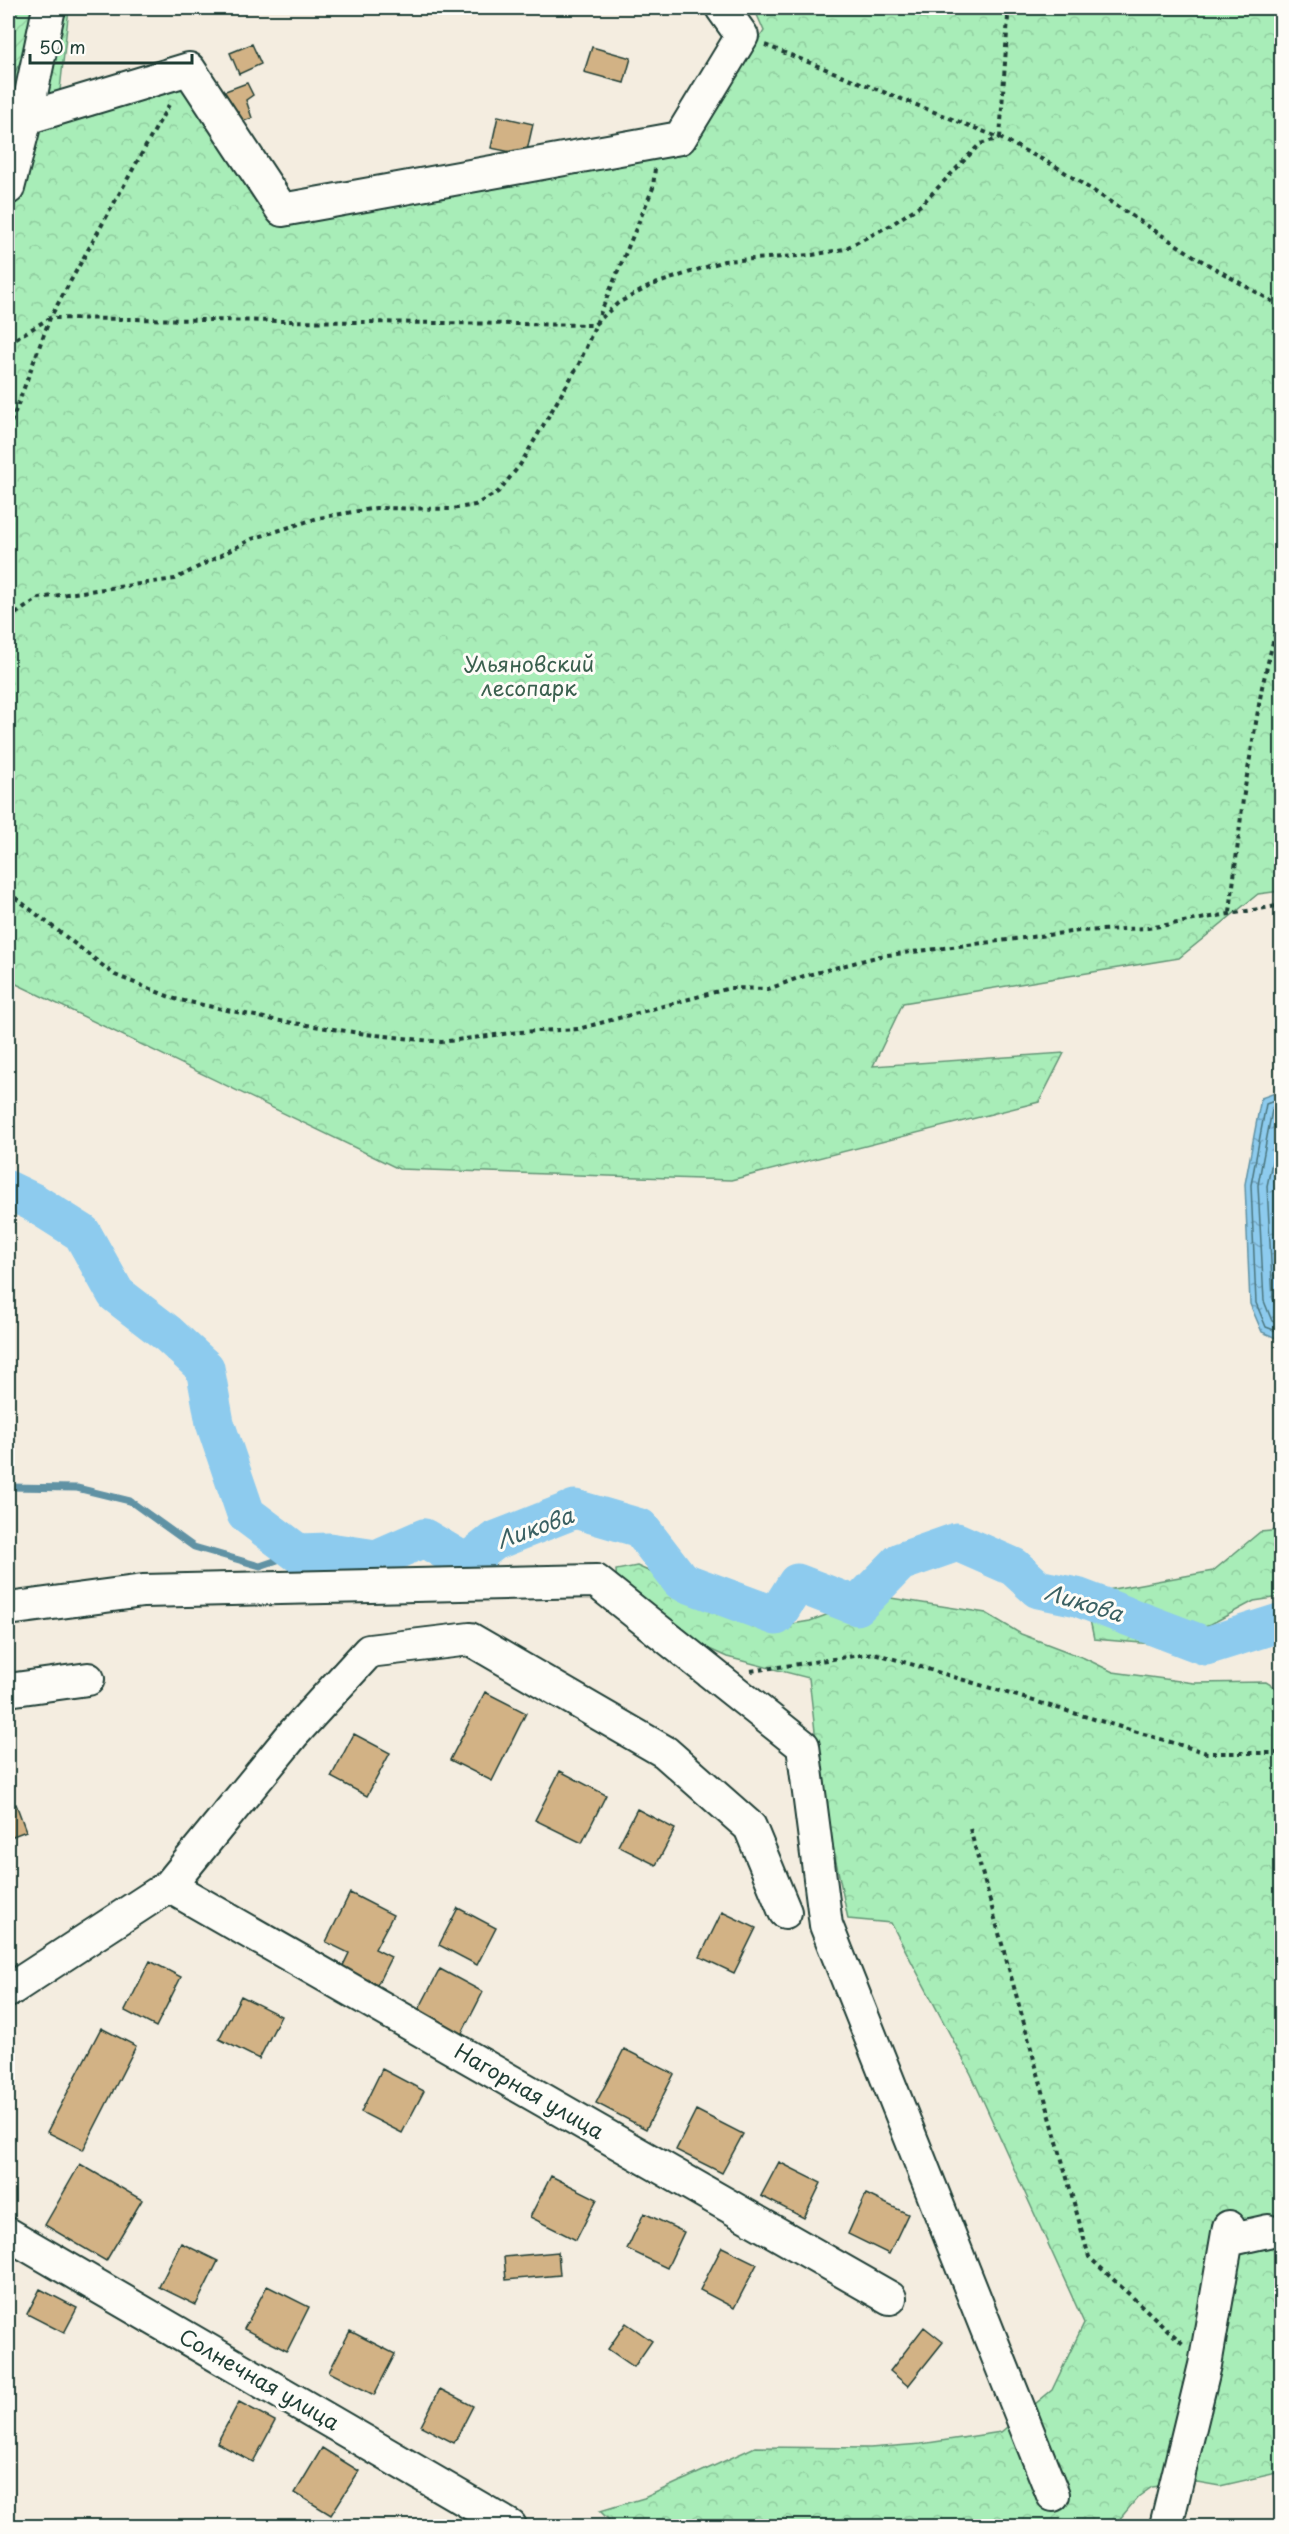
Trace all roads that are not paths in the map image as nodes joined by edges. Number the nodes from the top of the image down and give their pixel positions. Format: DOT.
graph roads {
  1 [pos="49,8"];
  2 [pos="722,8"];
  3 [pos="26,118"];
  4 [pos="8,188"];
  5 [pos="8,1609"];
  6 [pos="88,1679"];
  7 [pos="8,1690"];
  8 [pos="169,1886"];
  9 [pos="785,1912"];
  10 [pos="8,1991"];
  11 [pos="1268,2231"];
  12 [pos="8,2234"];
  13 [pos="890,2298"];
  14 [pos="1053,2495"];
  15 [pos="498,2524"];
  16 [pos="1166,2526"];
  1 -- 3 [label="street"];
  2 -- 3 [label="street"];
  3 -- 4 [label="street"];
  5 -- 14 [label="street"];
  6 -- 7 [label="street"];
  8 -- 9 [label="street"];
  8 -- 10 [label="street"];
  8 -- 13 [label="street, Нагорная улица"];
  11 -- 16 [label="street"];
  12 -- 15 [label="street, Солнечная улица"];
}
